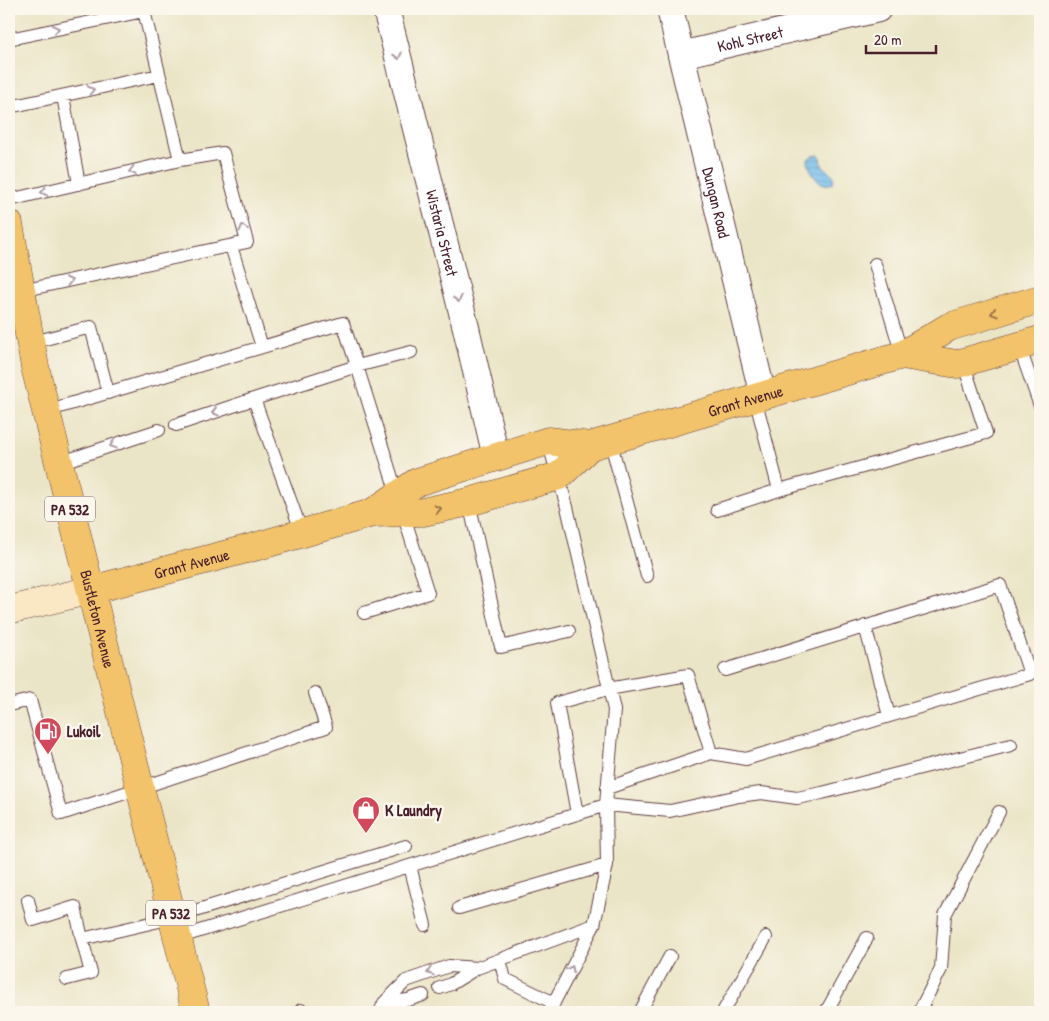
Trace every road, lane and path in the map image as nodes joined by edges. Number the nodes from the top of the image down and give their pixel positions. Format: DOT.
graph roads {
  1 [pos="386,9"];
  2 [pos="670,9"];
  3 [pos="878,9"];
  4 [pos="9,39"];
  5 [pos="681,55"];
  6 [pos="159,75"];
  7 [pos="63,96"];
  8 [pos="9,107"];
  9 [pos="180,160"];
  10 [pos="78,184"];
  11 [pos="9,200"];
  12 [pos="9,224"];
  13 [pos="231,246"];
  14 [pos="875,264"];
  15 [pos="21,292"];
  16 [pos="1040,299"];
  17 [pos="30,343"];
  18 [pos="1029,343"];
  19 [pos="262,347"];
  20 [pos="411,352"];
  21 [pos="902,355"];
  22 [pos="963,362"];
  23 [pos="357,366"];
  24 [pos="108,393"];
  25 [pos="759,397"];
  26 [pos="254,399"];
  27 [pos="1040,406"];
  28 [pos="46,411"];
  29 [pos="176,425"];
  30 [pos="160,430"];
  31 [pos="548,441"];
  32 [pos="600,443"];
  33 [pos="496,457"];
  34 [pos="59,463"];
  35 [pos="559,476"];
  36 [pos="780,490"];
  37 [pos="469,502"];
  38 [pos="401,504"];
  39 [pos="717,510"];
  40 [pos="302,533"];
  41 [pos="647,576"];
  42 [pos="91,590"];
  43 [pos="9,610"];
  44 [pos="364,613"];
  45 [pos="865,626"];
  46 [pos="569,631"];
  47 [pos="725,670"];
  48 [pos="608,689"];
  49 [pos="314,693"];
  50 [pos="9,705"];
  51 [pos="889,716"];
  52 [pos="1011,746"];
  53 [pos="711,753"];
  54 [pos="608,788"];
  55 [pos="140,789"];
  56 [pos="606,805"];
  57 [pos="999,812"];
  58 [pos="577,814"];
  59 [pos="406,846"];
  60 [pos="607,865"];
  61 [pos="410,866"];
  62 [pos="28,900"];
  63 [pos="459,908"];
  64 [pos="425,925"];
  65 [pos="594,925"];
  66 [pos="175,928"];
  67 [pos="766,936"];
  68 [pos="82,938"];
  69 [pos="866,938"];
  70 [pos="670,956"];
  71 [pos="500,960"];
  72 [pos="477,968"];
  73 [pos="67,978"];
  74 [pos="440,988"];
  75 [pos="423,995"];
  76 [pos="382,1008"];
  77 [pos="551,1008"];
  78 [pos="196,1012"];
  79 [pos="640,1012"];
  80 [pos="723,1012"];
  81 [pos="826,1012"];
  82 [pos="919,1012"];
  1 -- 33 [label="street, Wistaria Street, one-way"];
  2 -- 5 [label="street, Dungan Road"];
  3 -- 5 [label="street, Kohl Street"];
  4 -- 6 [label="lane, one-way"];
  5 -- 25 [label="street, Dungan Road"];
  7 -- 6 [label="lane, one-way"];
  6 -- 9 [label="lane"];
  7 -- 8 [label="lane"];
  7 -- 10 [label="lane"];
  9 -- 10 [label="lane, one-way"];
  13 -- 9 [label="lane, one-way"];
  10 -- 11 [label="lane, one-way"];
  12 -- 15 [label="main road, Bustleton Avenue / PA 532"];
  15 -- 13 [label="lane, one-way"];
  13 -- 19 [label="lane"];
  14 -- 21 [label="lane"];
  15 -- 17 [label="main road, Bustleton Avenue / PA 532"];
  16 -- 21 [label="main road, Grant Avenue, one-way"];
  17 -- 24 [label="lane"];
  17 -- 28 [label="main road, Bustleton Avenue / PA 532"];
  18 -- 22 [label="main road, Grant Avenue"];
  18 -- 27 [label="lane"];
  19 -- 23 [label="lane"];
  19 -- 24 [label="lane"];
  20 -- 23 [label="lane"];
  21 -- 22 [label="main road, Grant Avenue"];
  21 -- 25 [label="main road, Grant Avenue"];
  22 -- 36 [label="lane"];
  23 -- 26 [label="lane"];
  23 -- 38 [label="lane"];
  24 -- 28 [label="lane"];
  25 -- 32 [label="main road, Grant Avenue"];
  25 -- 36 [label="lane"];
  26 -- 29 [label="lane, one-way"];
  26 -- 40 [label="lane"];
  28 -- 34 [label="main road, Bustleton Avenue / PA 532"];
  30 -- 34 [label="lane, one-way"];
  31 -- 32 [label="main road, Grant Avenue"];
  31 -- 33 [label="main road, Grant Avenue"];
  31 -- 35 [label="lane"];
  32 -- 35 [label="main road, Grant Avenue"];
  32 -- 41 [label="lane"];
  33 -- 38 [label="main road, Grant Avenue"];
  34 -- 42 [label="main road, Bustleton Avenue / PA 532"];
  35 -- 37 [label="main road, Grant Avenue"];
  35 -- 48 [label="lane"];
  36 -- 39 [label="lane"];
  38 -- 37 [label="main road, Grant Avenue, one-way"];
  37 -- 46 [label="lane"];
  38 -- 40 [label="main road, Grant Avenue"];
  38 -- 44 [label="lane"];
  40 -- 42 [label="main road, Grant Avenue"];
  42 -- 43 [label="main road, Grant Avenue"];
  42 -- 55 [label="main road, Bustleton Avenue / PA 532"];
  45 -- 47 [label="lane"];
  45 -- 51 [label="lane"];
  45 -- 51 [label="lane"];
  48 -- 53 [label="lane"];
  48 -- 54 [label="lane"];
  48 -- 58 [label="lane"];
  49 -- 55 [label="lane"];
  50 -- 55 [label="lane"];
  51 -- 53 [label="lane"];
  52 -- 56 [label="lane"];
  53 -- 54 [label="lane"];
  54 -- 56 [label="lane"];
  55 -- 66 [label="main road, Bustleton Avenue / PA 532"];
  56 -- 58 [label="lane"];
  56 -- 60 [label="lane"];
  57 -- 82 [label="lane"];
  58 -- 61 [label="lane"];
  59 -- 66 [label="lane"];
  60 -- 63 [label="lane"];
  60 -- 65 [label="lane"];
  61 -- 64 [label="lane"];
  61 -- 66 [label="lane"];
  62 -- 68 [label="lane"];
  65 -- 71 [label="lane"];
  77 -- 65 [label="lane, one-way"];
  66 -- 68 [label="lane"];
  66 -- 78 [label="main road, Bustleton Avenue / PA 532"];
  67 -- 80 [label="lane"];
  68 -- 73 [label="lane"];
  69 -- 81 [label="lane"];
  70 -- 79 [label="lane"];
  71 -- 72 [label="lane"];
  71 -- 77 [label="lane"];
  72 -- 74 [label="lane"];
  72 -- 76 [label="lane, one-way"];
  75 -- 76 [label="lane"];
}
